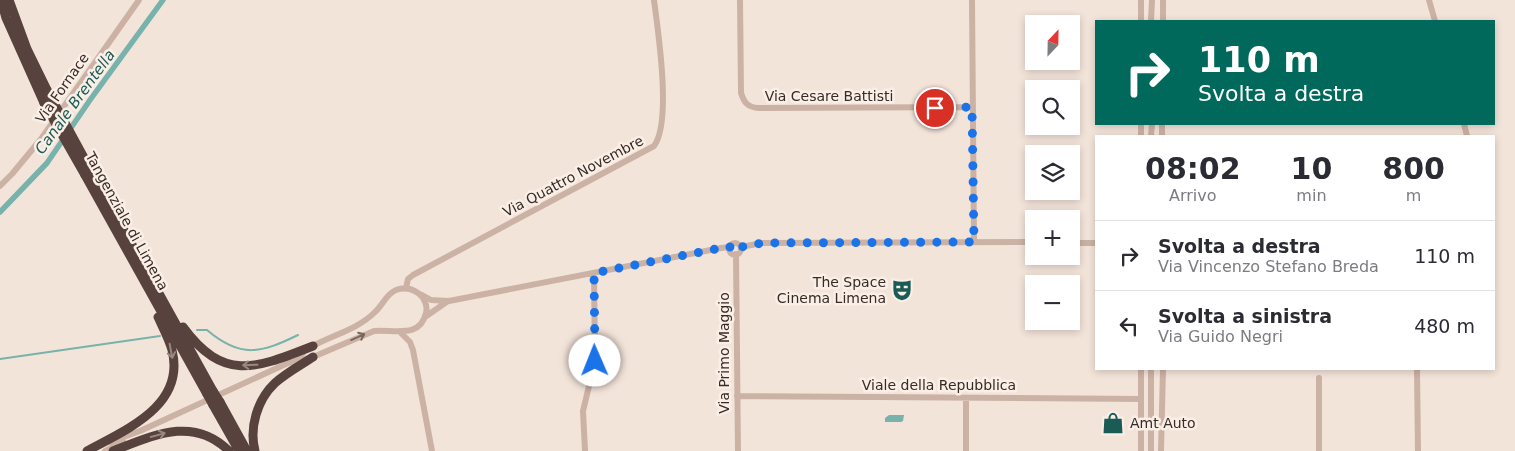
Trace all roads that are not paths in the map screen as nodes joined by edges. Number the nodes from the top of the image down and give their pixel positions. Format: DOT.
graph roads {
  1 [pos="1,0"];
  2 [pos="9,0"];
  3 [pos="139,0"];
  4 [pos="654,0"];
  5 [pos="740,0"];
  6 [pos="972,0"];
  7 [pos="1141,0"];
  8 [pos="1152,0"];
  9 [pos="1163,0"];
  10 [pos="1429,0"];
  11 [pos="1141,18"];
  12 [pos="1152,18"];
  13 [pos="1163,20"];
  14 [pos="1435,20"];
  15 [pos="972,107"];
  16 [pos="87,171"];
  17 [pos="0,186"];
  18 [pos="974,242"];
  19 [pos="1025,242"];
  20 [pos="1080,243"];
  21 [pos="1095,243"];
  22 [pos="741,247"];
  23 [pos="729,248"];
  24 [pos="736,254"];
  25 [pos="135,257"];
  26 [pos="594,273"];
  27 [pos="406,288"];
  28 [pos="420,294"];
  29 [pos="449,301"];
  30 [pos="425,317"];
  31 [pos="418,328"];
  32 [pos="400,332"];
  33 [pos="312,346"];
  34 [pos="413,350"];
  35 [pos="314,357"];
  36 [pos="288,363"];
  37 [pos="1142,370"];
  38 [pos="1151,370"];
  39 [pos="1162,370"];
  40 [pos="1417,370"];
  41 [pos="1319,378"];
  42 [pos="1151,381"];
  43 [pos="1162,381"];
  44 [pos="736,396"];
  45 [pos="966,398"];
  46 [pos="1141,399"];
  47 [pos="216,403"];
  48 [pos="140,431"];
  49 [pos="87,451"];
  50 [pos="105,451"];
  51 [pos="112,451"];
  52 [pos="229,451"];
  53 [pos="239,451"];
  54 [pos="247,451"];
  55 [pos="255,451"];
  56 [pos="432,451"];
  57 [pos="585,451"];
  58 [pos="738,451"];
  59 [pos="966,451"];
  60 [pos="1141,451"];
  61 [pos="1151,451"];
  62 [pos="1161,451"];
  63 [pos="1319,451"];
  64 [pos="1418,451"];
  1 -- 16 [label="highway, Tangenziale di Limena, bridge"];
  2 -- 16 [label="highway, Tangenziale di Limena, bridge"];
  3 -- 17 [label="street, Via Fornace"];
  4 -- 27 [label="street, Via Quattro Novembre"];
  5 -- 15 [label="street, Via Cesare Battisti"];
  6 -- 15 [label="street"];
  7 -- 11 [label="street"];
  8 -- 12 [label="street"];
  9 -- 13 [label="street"];
  10 -- 14 [label="street"];
  11 -- 12 [label="street"];
  15 -- 18 [label="street"];
  16 -- 25 [label="highway, Tangenziale di Limena"];
  18 -- 19 [label="street"];
  18 -- 22 [label="street"];
  20 -- 21 [label="street"];
  22 -- 23 [label="street"];
  22 -- 24 [label="street"];
  23 -- 24 [label="street"];
  23 -- 26 [label="street"];
  24 -- 44 [label="street, Via Primo Maggio"];
  33 -- 25 [label="highway, one-way"];
  25 -- 47 [label="highway, Tangenziale di Limena, bridge"];
  25 -- 49 [label="highway, one-way"];
  26 -- 29 [label="street"];
  26 -- 57 [label="street"];
  27 -- 28 [label="street"];
  27 -- 33 [label="street, Via Quattro Novembre"];
  28 -- 29 [label="street"];
  28 -- 30 [label="street"];
  29 -- 30 [label="street"];
  30 -- 31 [label="street"];
  31 -- 32 [label="street"];
  31 -- 34 [label="street"];
  32 -- 34 [label="street"];
  35 -- 32 [label="street, one-way"];
  33 -- 36 [label="street, Via Quattro Novembre"];
  34 -- 56 [label="street"];
  35 -- 36 [label="street"];
  35 -- 55 [label="highway"];
  36 -- 48 [label="street"];
  37 -- 46 [label="street"];
  38 -- 42 [label="street"];
  39 -- 43 [label="street"];
  40 -- 64 [label="street"];
  41 -- 63 [label="street"];
  42 -- 43 [label="street"];
  42 -- 61 [label="street"];
  43 -- 62 [label="street"];
  44 -- 45 [label="street, Viale della Repubblica"];
  44 -- 58 [label="street, Via Primo Maggio"];
  45 -- 46 [label="street, Viale della Repubblica"];
  45 -- 59 [label="street"];
  46 -- 60 [label="street"];
  47 -- 53 [label="highway, Tangenziale di Limena"];
  47 -- 54 [label="highway, Tangenziale di Limena"];
  48 -- 49 [label="street"];
  48 -- 50 [label="street"];
  51 -- 52 [label="highway, one-way"];
}
